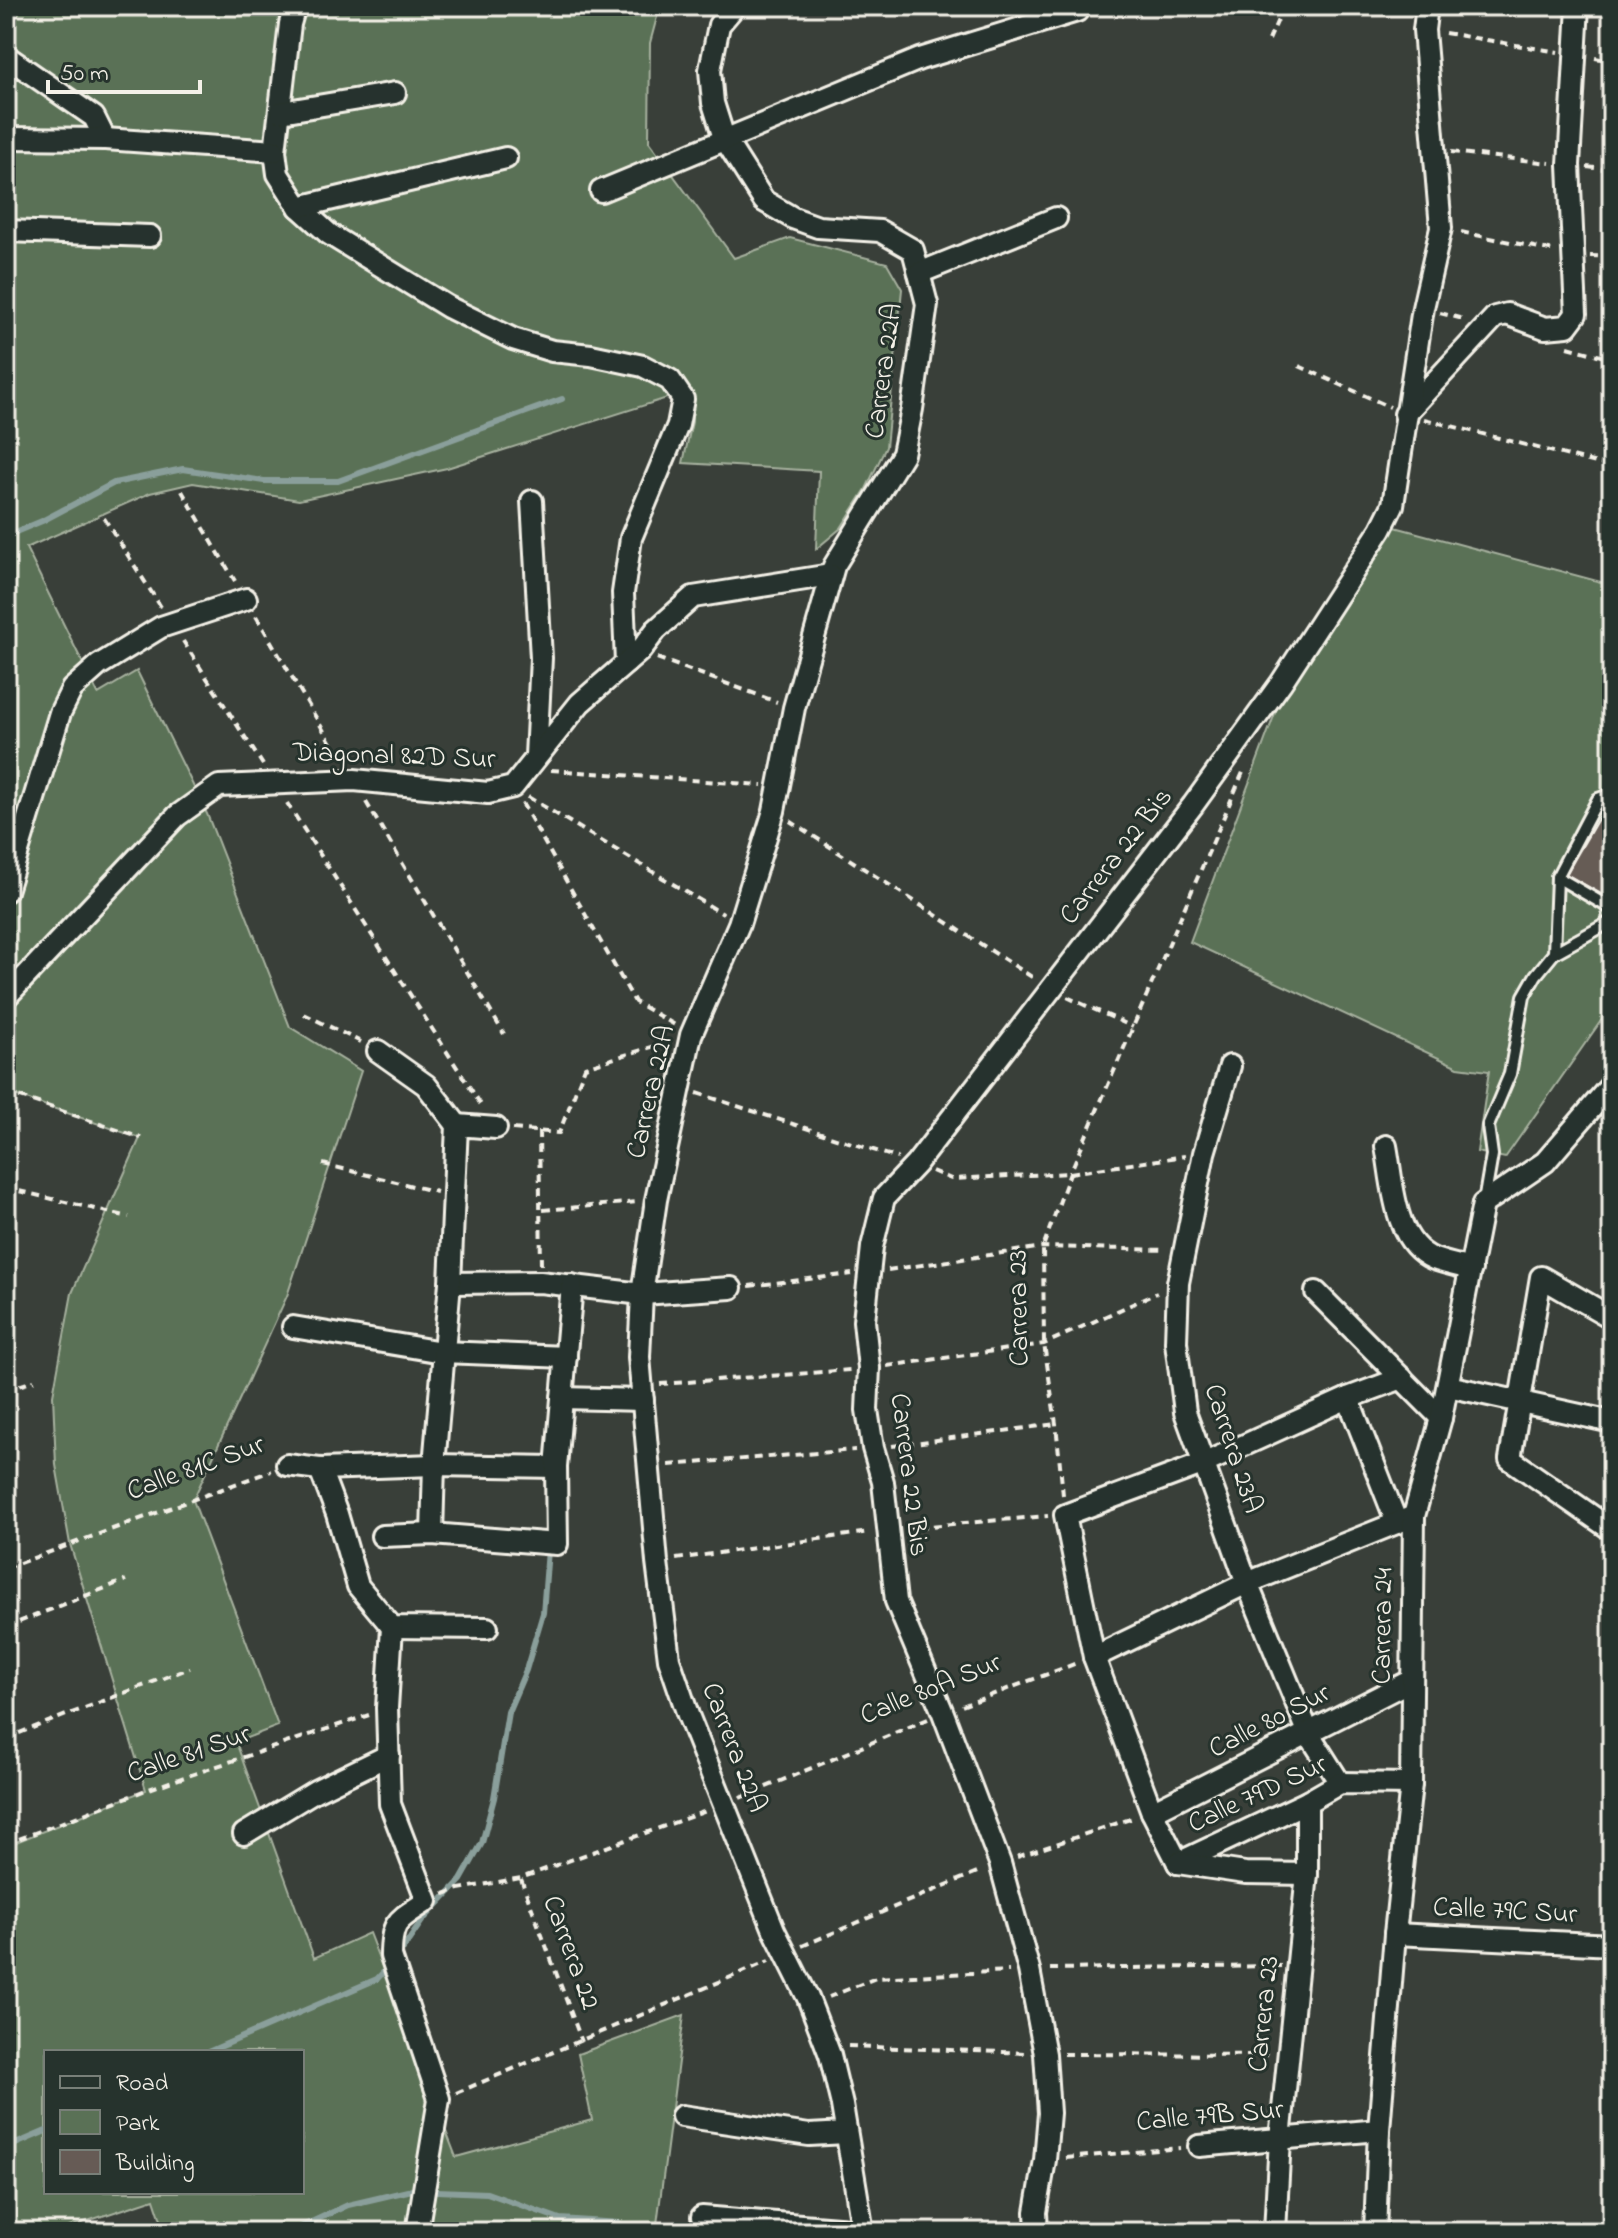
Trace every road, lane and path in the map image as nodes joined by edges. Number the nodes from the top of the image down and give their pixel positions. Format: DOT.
graph roads {
  1 [pos="295,6"];
  2 [pos="735,6"];
  3 [pos="1077,6"];
  4 [pos="1284,6"];
  5 [pos="1427,6"];
  6 [pos="1578,6"];
  7 [pos="1424,30"];
  8 [pos="1269,40"];
  9 [pos="1573,54"];
  10 [pos="6,56"];
  11 [pos="1612,61"];
  12 [pos="395,93"];
  13 [pos="281,112"];
  14 [pos="6,138"];
  15 [pos="724,138"];
  16 [pos="105,139"];
  17 [pos="1434,150"];
  18 [pos="275,151"];
  19 [pos="506,158"];
  20 [pos="1569,165"];
  21 [pos="1612,170"];
  22 [pos="601,191"];
  23 [pos="299,207"];
  24 [pos="1056,218"];
  25 [pos="1441,228"];
  26 [pos="6,231"];
  27 [pos="150,236"];
  28 [pos="1572,255"];
  29 [pos="1612,257"];
  30 [pos="919,273"];
  31 [pos="1299,366"];
  32 [pos="1405,414"];
  33 [pos="1612,467"];
  34 [pos="532,501"];
  35 [pos="104,518"];
  36 [pos="831,575"];
  37 [pos="246,599"];
  38 [pos="172,624"];
  39 [pos="633,657"];
  40 [pos="794,708"];
  41 [pos="532,762"];
  42 [pos="1244,769"];
  43 [pos="274,782"];
  44 [pos="777,786"];
  45 [pos="513,787"];
  46 [pos="1612,794"];
  47 [pos="774,811"];
  48 [pos="1557,877"];
  49 [pos="6,891"];
  50 [pos="1612,909"];
  51 [pos="1612,921"];
  52 [pos="739,924"];
  53 [pos="1554,953"];
  54 [pos="1051,989"];
  55 [pos="6,997"];
  56 [pos="304,1014"];
  57 [pos="1133,1027"];
  58 [pos="691,1035"];
  59 [pos="378,1051"];
  60 [pos="1230,1066"];
  61 [pos="1612,1084"];
  62 [pos="6,1092"];
  63 [pos="457,1125"];
  64 [pos="496,1128"];
  65 [pos="539,1131"];
  66 [pos="141,1138"];
  67 [pos="1386,1146"];
  68 [pos="323,1164"];
  69 [pos="6,1188"];
  70 [pos="454,1196"];
  71 [pos="656,1200"];
  72 [pos="1483,1204"];
  73 [pos="542,1210"];
  74 [pos="129,1217"];
  75 [pos="1043,1247"];
  76 [pos="1183,1251"];
  77 [pos="1471,1269"];
  78 [pos="867,1273"];
  79 [pos="540,1282"];
  80 [pos="450,1283"];
  81 [pos="1178,1283"];
  82 [pos="572,1285"];
  83 [pos="731,1288"];
  84 [pos="1316,1292"];
  85 [pos="642,1294"];
  86 [pos="1612,1318"];
  87 [pos="293,1327"];
  88 [pos="1044,1344"];
  89 [pos="442,1352"];
  90 [pos="566,1357"];
  91 [pos="869,1368"];
  92 [pos="1402,1378"];
  93 [pos="34,1381"];
  94 [pos="1448,1386"];
  95 [pos="6,1390"];
  96 [pos="642,1393"];
  97 [pos="562,1398"];
  98 [pos="1348,1398"];
  99 [pos="1520,1401"];
  100 [pos="1441,1418"];
  101 [pos="1612,1422"];
  102 [pos="1205,1463"];
  103 [pos="287,1465"];
  104 [pos="434,1465"];
  105 [pos="556,1467"];
  106 [pos="320,1469"];
  107 [pos="1065,1515"];
  108 [pos="1405,1520"];
  109 [pos="889,1529"];
  110 [pos="1612,1530"];
  111 [pos="432,1534"];
  112 [pos="382,1536"];
  113 [pos="657,1562"];
  114 [pos="6,1568"];
  115 [pos="126,1580"];
  116 [pos="1247,1583"];
  117 [pos="6,1627"];
  118 [pos="392,1627"];
  119 [pos="487,1628"];
  120 [pos="1094,1657"];
  121 [pos="190,1668"];
  122 [pos="1412,1680"];
  123 [pos="387,1708"];
  124 [pos="943,1713"];
  125 [pos="1309,1734"];
  126 [pos="6,1738"];
  127 [pos="389,1755"];
  128 [pos="1340,1783"];
  129 [pos="1411,1784"];
  130 [pos="1307,1802"];
  131 [pos="724,1805"];
  132 [pos="1152,1812"];
  133 [pos="244,1834"];
  134 [pos="6,1844"];
  135 [pos="1178,1863"];
  136 [pos="1307,1874"];
  137 [pos="521,1878"];
  138 [pos="459,1889"];
  139 [pos="1395,1934"];
  140 [pos="1612,1945"];
  141 [pos="1299,1966"];
  142 [pos="1029,1970"];
  143 [pos="810,2005"];
  144 [pos="582,2042"];
  145 [pos="682,2116"];
  146 [pos="1379,2130"];
  147 [pos="846,2133"];
  148 [pos="1280,2139"];
  149 [pos="1199,2146"];
  150 [pos="1045,2160"];
  151 [pos="702,2217"];
  152 [pos="863,2231"];
  153 [pos="417,2232"];
  154 [pos="1037,2232"];
  155 [pos="1275,2232"];
  156 [pos="1375,2232"];
  1 -- 13 [label="street"];
  2 -- 15 [label="street, Carrera 22A"];
  3 -- 15 [label="street"];
  4 -- 8 [label="path"];
  5 -- 7 [label="street, Carrera 22 Bis"];
  6 -- 9 [label="street"];
  7 -- 9 [label="path"];
  7 -- 17 [label="street, Carrera 22 Bis"];
  9 -- 11 [label="path"];
  9 -- 20 [label="street"];
  10 -- 16 [label="street"];
  12 -- 13 [label="street"];
  13 -- 18 [label="street"];
  14 -- 16 [label="street"];
  15 -- 22 [label="street"];
  15 -- 30 [label="street, Carrera 22A"];
  16 -- 18 [label="street"];
  17 -- 20 [label="path"];
  17 -- 25 [label="street, Carrera 22 Bis"];
  18 -- 23 [label="street"];
  19 -- 23 [label="street"];
  20 -- 21 [label="path"];
  20 -- 28 [label="street"];
  23 -- 39 [label="street"];
  24 -- 30 [label="street"];
  25 -- 28 [label="path"];
  25 -- 32 [label="street, Carrera 22 Bis"];
  26 -- 27 [label="street"];
  28 -- 29 [label="path"];
  28 -- 32 [label="street"];
  30 -- 36 [label="street, Carrera 22A"];
  31 -- 32 [label="path"];
  32 -- 33 [label="path"];
  32 -- 54 [label="street, Carrera 22 Bis"];
  34 -- 41 [label="street"];
  35 -- 38 [label="path"];
  36 -- 39 [label="street, Diagonal 82D Sur"];
  36 -- 40 [label="street, Carrera 22A"];
  37 -- 38 [label="street"];
  38 -- 43 [label="path"];
  38 -- 49 [label="street"];
  39 -- 40 [label="path"];
  39 -- 41 [label="street, Diagonal 82D Sur"];
  40 -- 44 [label="street, Carrera 22A"];
  41 -- 44 [label="path"];
  41 -- 45 [label="street, Diagonal 82D Sur"];
  42 -- 57 [label="path, Carrera 23"];
  43 -- 45 [label="street, Diagonal 82D Sur"];
  43 -- 55 [label="street, Diagonal 82D Sur"];
  43 -- 64 [label="path"];
  44 -- 47 [label="street, Carrera 22A"];
  45 -- 52 [label="path"];
  45 -- 58 [label="path"];
  46 -- 48 [label="lane"];
  47 -- 52 [label="street, Carrera 22A"];
  47 -- 54 [label="path"];
  48 -- 50 [label="lane"];
  48 -- 53 [label="lane"];
  51 -- 53 [label="lane"];
  52 -- 58 [label="street, Carrera 22A"];
  53 -- 72 [label="lane"];
  54 -- 57 [label="path"];
  54 -- 78 [label="street, Carrera 22 Bis"];
  56 -- 59 [label="path"];
  57 -- 75 [label="path, Carrera 23"];
  58 -- 65 [label="path"];
  58 -- 71 [label="street, Carrera 22A"];
  59 -- 63 [label="street"];
  60 -- 76 [label="street, Carrera 23A"];
  61 -- 72 [label="street"];
  62 -- 66 [label="path"];
  63 -- 64 [label="street"];
  63 -- 70 [label="street"];
  64 -- 65 [label="path"];
  65 -- 73 [label="path"];
  67 -- 77 [label="street"];
  68 -- 70 [label="path"];
  69 -- 74 [label="path"];
  70 -- 80 [label="street"];
  71 -- 73 [label="path"];
  71 -- 85 [label="street, Carrera 22A"];
  72 -- 77 [label="street, Carrera 24"];
  73 -- 79 [label="path"];
  75 -- 76 [label="path"];
  75 -- 78 [label="path"];
  75 -- 88 [label="path, Carrera 23"];
  76 -- 81 [label="street, Carrera 23A"];
  77 -- 94 [label="street, Carrera 24"];
  78 -- 83 [label="path"];
  78 -- 91 [label="street, Carrera 22 Bis"];
  79 -- 80 [label="street"];
  79 -- 82 [label="street"];
  80 -- 89 [label="street"];
  81 -- 88 [label="path"];
  81 -- 102 [label="street, Carrera 23A"];
  82 -- 85 [label="street"];
  82 -- 90 [label="street"];
  83 -- 85 [label="street"];
  84 -- 92 [label="street"];
  85 -- 96 [label="street, Carrera 22A"];
  86 -- 99 [label="street"];
  87 -- 89 [label="street"];
  88 -- 91 [label="path"];
  88 -- 107 [label="path, Carrera 23"];
  89 -- 90 [label="street"];
  89 -- 104 [label="street"];
  90 -- 97 [label="street"];
  91 -- 96 [label="path"];
  91 -- 109 [label="street, Carrera 22 Bis"];
  92 -- 98 [label="street"];
  92 -- 100 [label="street"];
  93 -- 95 [label="path"];
  94 -- 99 [label="street"];
  94 -- 100 [label="street, Carrera 24"];
  96 -- 97 [label="street"];
  96 -- 113 [label="street, Carrera 22A"];
  97 -- 105 [label="street"];
  98 -- 102 [label="street"];
  98 -- 108 [label="street"];
  99 -- 101 [label="street"];
  99 -- 110 [label="street"];
  100 -- 108 [label="street, Carrera 24"];
  102 -- 107 [label="street"];
  102 -- 116 [label="street, Carrera 23A"];
  103 -- 106 [label="street, Calle 81C Sur"];
  103 -- 114 [label="path, Calle 81C Sur"];
  104 -- 105 [label="street, Calle 81C Sur"];
  104 -- 106 [label="street, Calle 81C Sur"];
  104 -- 111 [label="street"];
  105 -- 111 [label="street"];
  106 -- 118 [label="street"];
  107 -- 109 [label="path"];
  107 -- 120 [label="street"];
  108 -- 116 [label="street"];
  108 -- 122 [label="street, Carrera 24"];
  109 -- 113 [label="path"];
  109 -- 124 [label="street, Carrera 22 Bis"];
  111 -- 112 [label="street"];
  113 -- 131 [label="street, Carrera 22A"];
  115 -- 117 [label="path"];
  116 -- 120 [label="street"];
  116 -- 125 [label="street, Carrera 23A"];
  118 -- 119 [label="street"];
  118 -- 123 [label="street"];
  120 -- 124 [label="path, Calle 80A Sur"];
  120 -- 132 [label="street"];
  121 -- 126 [label="path"];
  122 -- 125 [label="street, Calle 80 Sur"];
  122 -- 129 [label="street, Carrera 24"];
  123 -- 127 [label="street"];
  123 -- 134 [label="path, Calle 81 Sur"];
  124 -- 131 [label="path, Calle 80A Sur"];
  124 -- 142 [label="street, Carrera 22 Bis"];
  125 -- 128 [label="street, Carrera 23A"];
  125 -- 132 [label="street, Calle 80 Sur"];
  127 -- 133 [label="street"];
  127 -- 153 [label="street"];
  128 -- 129 [label="street, Calle 79D Sur"];
  128 -- 130 [label="street, Calle 79D Sur"];
  129 -- 139 [label="street, Carrera 24"];
  130 -- 135 [label="street, Calle 79D Sur"];
  130 -- 136 [label="street, Carrera 23"];
  131 -- 137 [label="path, Calle 80A Sur"];
  131 -- 143 [label="street, Carrera 22A"];
  132 -- 135 [label="street"];
  135 -- 136 [label="street"];
  136 -- 141 [label="street, Carrera 23"];
  137 -- 138 [label="path, Calle 80A Sur"];
  137 -- 144 [label="path, Carrera 22"];
  139 -- 140 [label="street, Calle 79C Sur"];
  139 -- 146 [label="street, Carrera 24"];
  141 -- 142 [label="path"];
  141 -- 148 [label="street, Carrera 23"];
  142 -- 143 [label="path"];
  142 -- 150 [label="street, Carrera 22 Bis"];
  143 -- 147 [label="street, Carrera 22A"];
  145 -- 147 [label="street"];
  146 -- 148 [label="street, Calle 79B Sur"];
  146 -- 156 [label="street, Carrera 24"];
  147 -- 152 [label="street, Carrera 22A"];
  148 -- 149 [label="street, Calle 79B Sur"];
  148 -- 155 [label="street, Carrera 23"];
  149 -- 150 [label="path, Calle 79B Sur"];
  150 -- 154 [label="street, Carrera 22 Bis"];
  151 -- 152 [label="street"];
}
